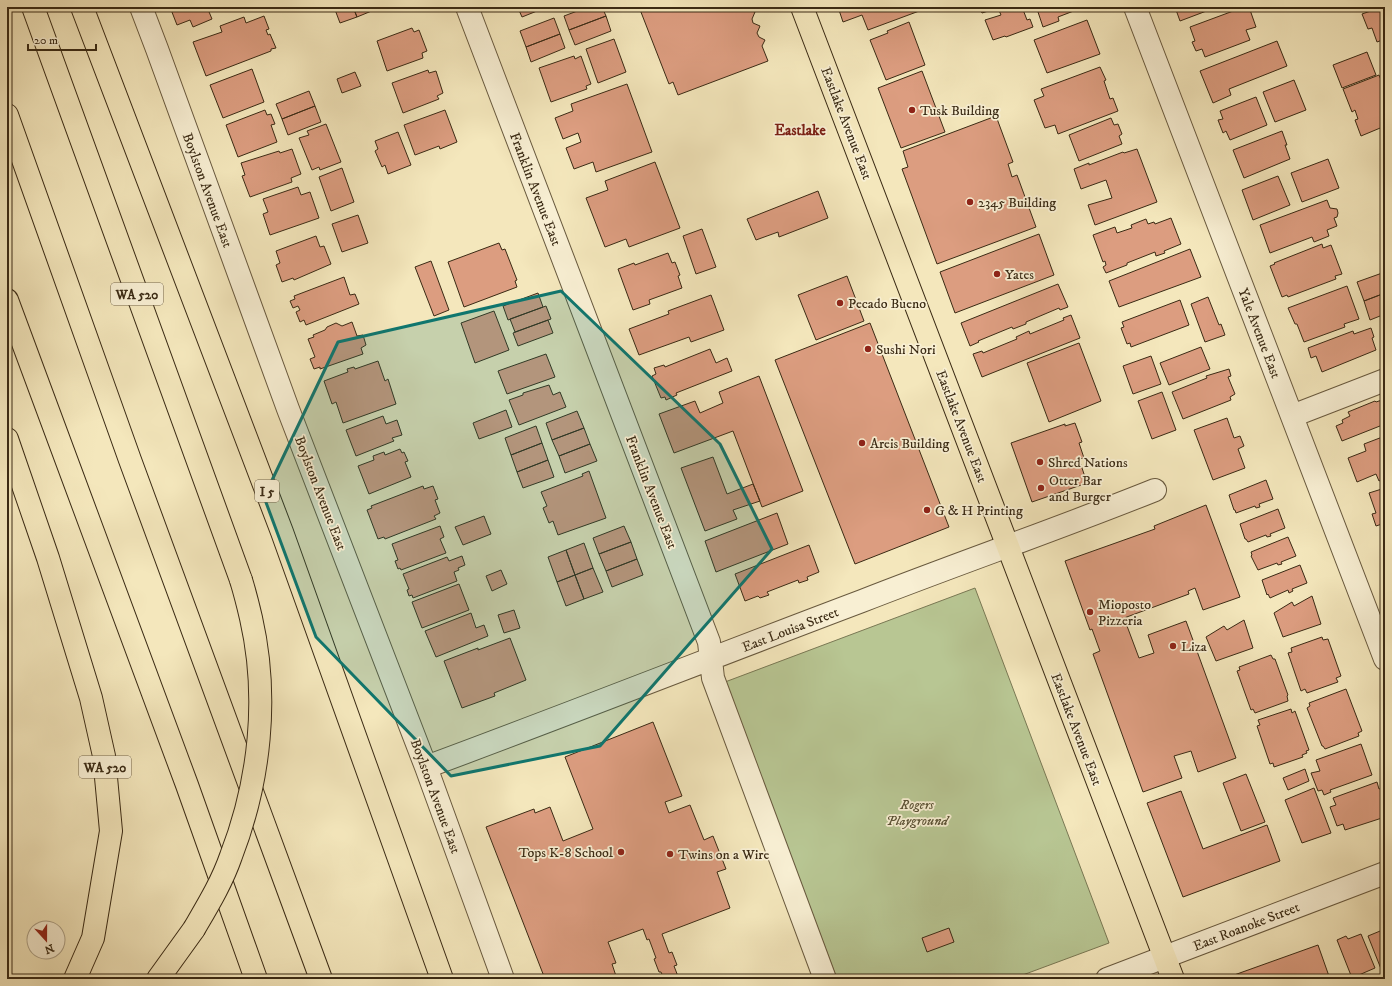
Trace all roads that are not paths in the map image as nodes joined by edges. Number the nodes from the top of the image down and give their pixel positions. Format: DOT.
graph roads {
  1 [pos="33,7"];
  2 [pos="82,7"];
  3 [pos="141,7"];
  4 [pos="467,7"];
  5 [pos="802,7"];
  6 [pos="1135,7"];
  7 [pos="7,115"];
  8 [pos="7,300"];
  9 [pos="1385,380"];
  10 [pos="1292,416"];
  11 [pos="7,439"];
  12 [pos="1155,490"];
  13 [pos="1008,546"];
  14 [pos="711,659"];
  15 [pos="1385,659"];
  16 [pos="426,767"];
  17 [pos="1385,873"];
  18 [pos="1165,958"];
  19 [pos="75,979"];
  20 [pos="158,979"];
  21 [pos="256,979"];
  22 [pos="321,979"];
  23 [pos="442,979"];
  24 [pos="503,979"];
  25 [pos="825,979"];
  26 [pos="1107,979"];
  27 [pos="1173,979"];
  1 -- 20 [label="main road, WA 520, bridge"];
  2 -- 23 [label="main road, I 5"];
  3 -- 16 [label="street, Boylston Avenue East"];
  4 -- 14 [label="street, Franklin Avenue East"];
  5 -- 13 [label="main road, Eastlake Avenue East"];
  6 -- 10 [label="street, Yale Avenue East"];
  7 -- 22 [label="main road"];
  8 -- 21 [label="main road"];
  9 -- 10 [label="street"];
  10 -- 15 [label="street, Yale Avenue East"];
  11 -- 19 [label="main road, WA 520"];
  12 -- 13 [label="street, East Louisa Street"];
  13 -- 14 [label="street, East Louisa Street"];
  13 -- 18 [label="main road, Eastlake Avenue East"];
  14 -- 16 [label="street, East Louisa Street"];
  14 -- 25 [label="street, Franklin Avenue East"];
  16 -- 24 [label="street, Boylston Avenue East"];
  17 -- 18 [label="street, East Roanoke Street"];
  18 -- 26 [label="street, East Roanoke Street"];
  18 -- 27 [label="main road, Eastlake Avenue East"];
}
